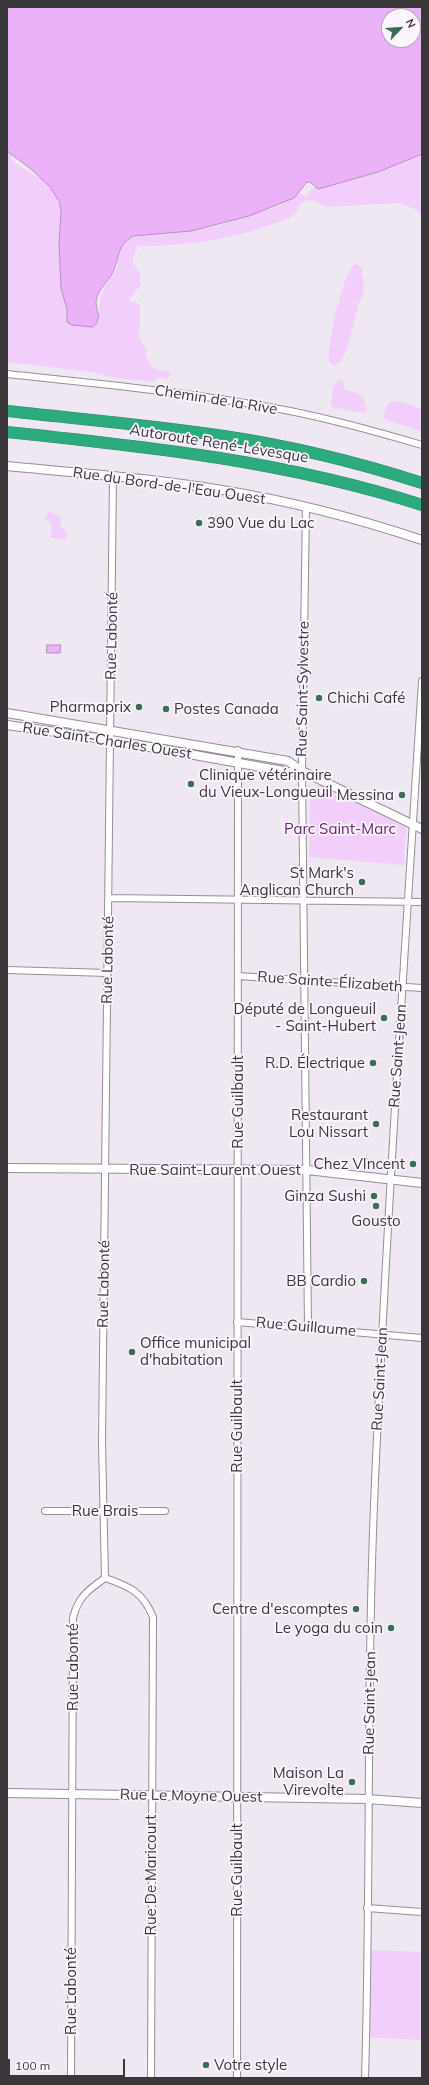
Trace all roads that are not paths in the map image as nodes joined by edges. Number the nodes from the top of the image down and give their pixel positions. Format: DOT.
graph roads {
  1 [pos="7,374"];
  2 [pos="7,412"];
  3 [pos="7,432"];
  4 [pos="422,445"];
  5 [pos="7,466"];
  6 [pos="113,476"];
  7 [pos="422,483"];
  8 [pos="422,505"];
  9 [pos="306,507"];
  10 [pos="422,540"];
  11 [pos="422,681"];
  12 [pos="7,713"];
  13 [pos="7,725"];
  14 [pos="111,730"];
  15 [pos="111,740"];
  16 [pos="238,751"];
  17 [pos="238,764"];
  18 [pos="302,771"];
  19 [pos="413,825"];
  20 [pos="422,829"];
  21 [pos="109,898"];
  22 [pos="238,899"];
  23 [pos="303,900"];
  24 [pos="408,901"];
  25 [pos="422,902"];
  26 [pos="7,970"];
  27 [pos="108,973"];
  28 [pos="238,976"];
  29 [pos="304,980"];
  30 [pos="403,986"];
  31 [pos="422,988"];
  32 [pos="7,1168"];
  33 [pos="106,1170"];
  34 [pos="307,1170"];
  35 [pos="238,1171"];
  36 [pos="390,1179"];
  37 [pos="422,1183"];
  38 [pos="237,1322"];
  39 [pos="308,1328"];
  40 [pos="382,1334"];
  41 [pos="422,1338"];
  42 [pos="45,1511"];
  43 [pos="104,1511"];
  44 [pos="165,1511"];
  45 [pos="105,1578"];
  46 [pos="7,1793"];
  47 [pos="73,1795"];
  48 [pos="151,1796"];
  49 [pos="237,1797"];
  50 [pos="367,1800"];
  51 [pos="422,1803"];
  52 [pos="367,1908"];
  53 [pos="422,1912"];
  54 [pos="71,2078"];
  55 [pos="151,2078"];
  56 [pos="237,2078"];
  57 [pos="365,2078"];
  1 -- 4 [label="street, Chemin de la Rive"];
  2 -- 7 [label="highway, Autoroute René-Lévesque"];
  3 -- 8 [label="highway, Autoroute René-Lévesque"];
  5 -- 6 [label="street, Rue du Bord-de-l'Eau Ouest"];
  6 -- 9 [label="street, Rue du Bord-de-l'Eau Ouest"];
  6 -- 14 [label="street, Rue Labonté"];
  9 -- 10 [label="street, Rue du Bord-de-l'Eau Ouest"];
  9 -- 18 [label="street, Rue Saint-Sylvestre"];
  11 -- 19 [label="street, Rue Saint-Jean"];
  12 -- 14 [label="street, Rue Saint-Charles Ouest"];
  13 -- 15 [label="street, Rue Saint-Charles Ouest"];
  14 -- 15 [label="street, Rue Labonté"];
  14 -- 16 [label="street, Rue Saint-Charles Ouest"];
  15 -- 17 [label="street, Rue Saint-Charles Ouest"];
  15 -- 21 [label="street, Rue Labonté"];
  16 -- 17 [label="street, Rue Guilbault"];
  16 -- 18 [label="street, Rue Saint-Charles Ouest"];
  17 -- 18 [label="street, Rue Saint-Charles Ouest"];
  17 -- 22 [label="street, Rue Guilbault"];
  18 -- 19 [label="street, Rue Saint-Charles Ouest"];
  18 -- 23 [label="street, Rue Saint-Sylvestre"];
  19 -- 20 [label="street, Rue Saint-Charles Ouest"];
  19 -- 24 [label="street, Rue Saint-Jean"];
  21 -- 22 [label="street"];
  21 -- 27 [label="street, Rue Labonté"];
  22 -- 23 [label="street"];
  22 -- 28 [label="street, Rue Guilbault"];
  23 -- 24 [label="street"];
  23 -- 29 [label="street, Rue Saint-Sylvestre"];
  24 -- 25 [label="street"];
  24 -- 30 [label="street, Rue Saint-Jean"];
  26 -- 27 [label="street"];
  27 -- 33 [label="street, Rue Labonté"];
  28 -- 29 [label="street, Rue Sainte-Élizabeth"];
  28 -- 35 [label="street, Rue Guilbault"];
  29 -- 30 [label="street, Rue Sainte-Élizabeth"];
  29 -- 34 [label="street, Rue Saint-Sylvestre"];
  30 -- 31 [label="street, Rue Sainte-Élizabeth"];
  30 -- 36 [label="street, Rue Saint-Jean"];
  32 -- 33 [label="street, Rue Saint-Laurent Ouest"];
  33 -- 35 [label="street, Rue Saint-Laurent Ouest"];
  33 -- 43 [label="street, Rue Labonté"];
  34 -- 35 [label="street, Rue Saint-Laurent Ouest"];
  34 -- 36 [label="street, Rue Saint-Laurent Ouest"];
  34 -- 39 [label="street, Rue Saint-Sylvestre"];
  35 -- 38 [label="street, Rue Guilbault"];
  36 -- 37 [label="street, Rue Saint-Laurent Ouest"];
  36 -- 40 [label="street, Rue Saint-Jean"];
  38 -- 39 [label="street, Rue Guillaume"];
  38 -- 49 [label="street, Rue Guilbault"];
  39 -- 40 [label="street, Rue Guillaume"];
  40 -- 41 [label="street, Rue Guillaume"];
  40 -- 50 [label="street, Rue Saint-Jean"];
  42 -- 43 [label="street, Rue Brais"];
  43 -- 44 [label="street, Rue Brais"];
  43 -- 45 [label="street, Rue Labonté"];
  45 -- 47 [label="street, Rue Labonté"];
  45 -- 48 [label="street, Rue De Maricourt"];
  46 -- 47 [label="street, Rue Le Moyne Ouest"];
  47 -- 48 [label="street, Rue Le Moyne Ouest"];
  47 -- 54 [label="street, Rue Labonté"];
  48 -- 49 [label="street, Rue Le Moyne Ouest"];
  48 -- 55 [label="street, Rue De Maricourt"];
  49 -- 50 [label="street, Rue Le Moyne Ouest"];
  49 -- 56 [label="street, Rue Guilbault"];
  50 -- 51 [label="street, Rue Le Moyne Ouest"];
  50 -- 52 [label="street, Rue Saint-Jean"];
  52 -- 53 [label="street"];
  52 -- 57 [label="street, Rue Saint-Jean"];
}
